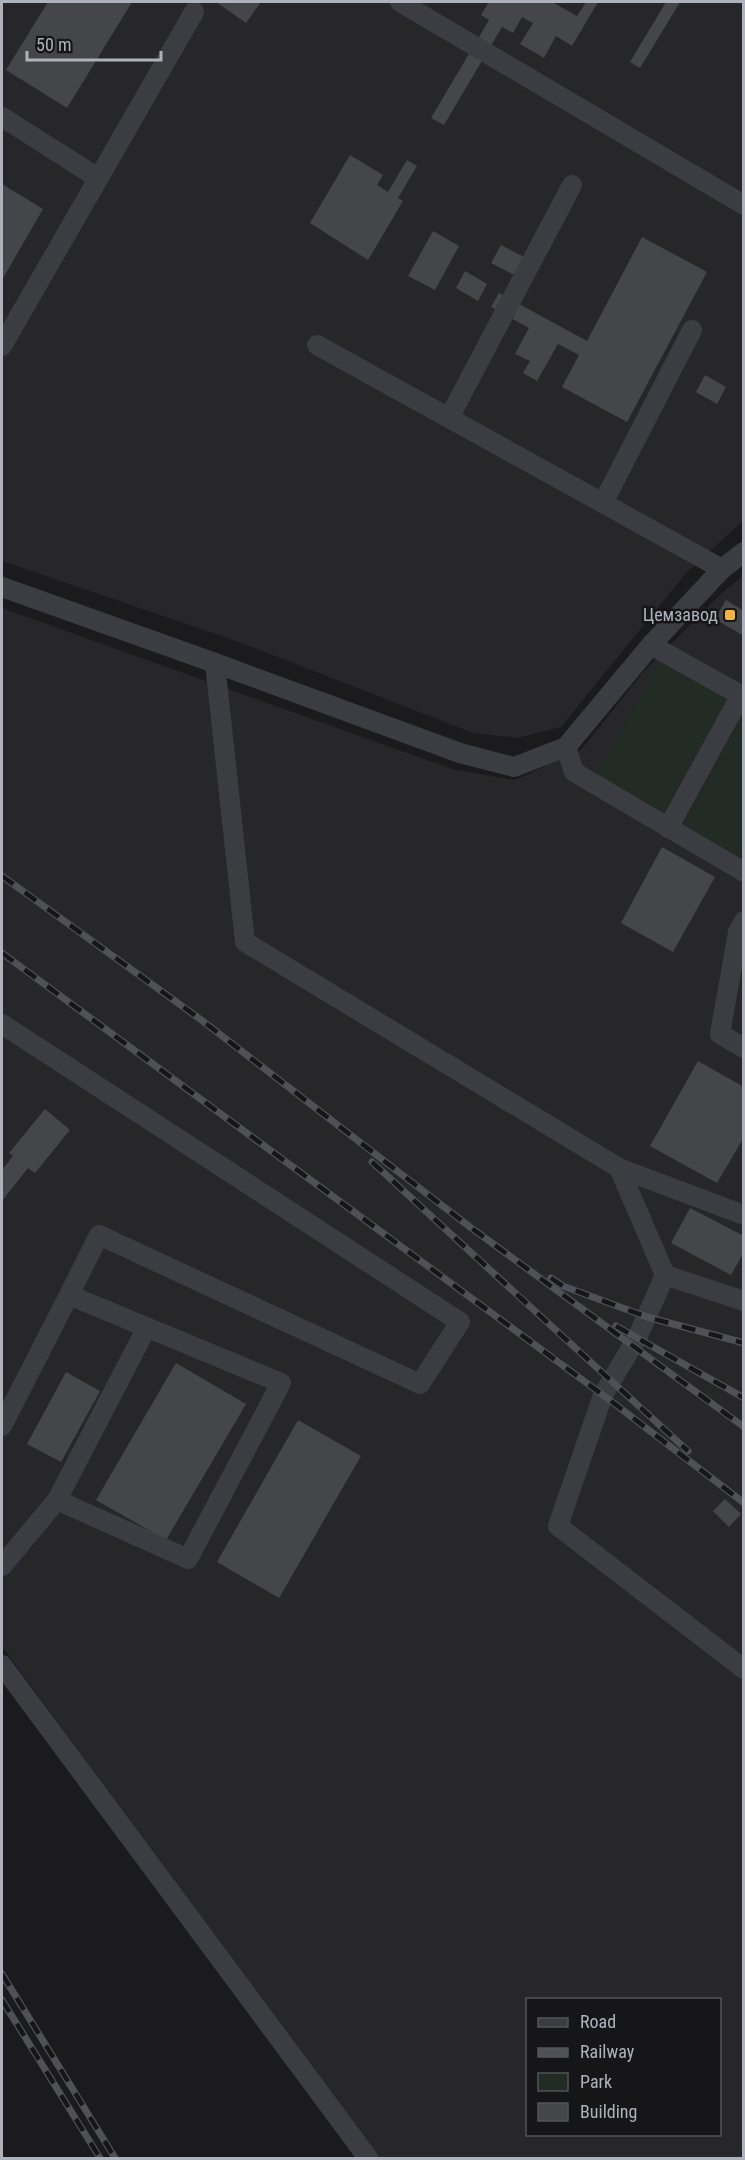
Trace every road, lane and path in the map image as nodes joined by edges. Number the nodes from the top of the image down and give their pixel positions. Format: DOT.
graph roads {
  1 [pos="400,2"];
  2 [pos="194,12"];
  3 [pos="2,117"];
  4 [pos="98,178"];
  5 [pos="572,185"];
  6 [pos="744,205"];
  7 [pos="692,330"];
  8 [pos="317,345"];
  9 [pos="2,346"];
  10 [pos="449,418"];
  11 [pos="603,503"];
  12 [pos="744,552"];
  13 [pos="722,569"];
  14 [pos="2,587"];
  15 [pos="651,645"];
  16 [pos="215,663"];
  17 [pos="742,696"];
  18 [pos="566,747"];
  19 [pos="668,828"];
  20 [pos="744,872"];
  21 [pos="744,921"];
  22 [pos="2,1024"];
  23 [pos="744,1048"];
  24 [pos="619,1168"];
  25 [pos="744,1215"];
  26 [pos="665,1275"];
  27 [pos="69,1295"];
  28 [pos="744,1301"];
  29 [pos="147,1327"];
  30 [pos="2,1426"];
  31 [pos="57,1500"];
  32 [pos="2,1566"];
  33 [pos="2,1665"];
  34 [pos="744,1669"];
  35 [pos="368,2158"];
  1 -- 6 [label="street"];
  2 -- 4 [label="street"];
  3 -- 4 [label="street"];
  4 -- 9 [label="street"];
  5 -- 10 [label="street"];
  7 -- 11 [label="street"];
  8 -- 10 [label="street"];
  10 -- 11 [label="street"];
  11 -- 13 [label="street"];
  12 -- 13 [label="street"];
  13 -- 15 [label="street"];
  14 -- 16 [label="street"];
  15 -- 17 [label="street"];
  15 -- 18 [label="street"];
  16 -- 18 [label="street"];
  16 -- 24 [label="street"];
  17 -- 19 [label="street"];
  18 -- 19 [label="street"];
  19 -- 20 [label="street"];
  21 -- 23 [label="street"];
  22 -- 27 [label="street"];
  24 -- 25 [label="street"];
  24 -- 26 [label="street"];
  26 -- 28 [label="street"];
  26 -- 34 [label="street"];
  27 -- 29 [label="street"];
  27 -- 30 [label="street"];
  29 -- 31 [label="street"];
  29 -- 31 [label="street"];
  31 -- 32 [label="street"];
  33 -- 35 [label="street"];
}
